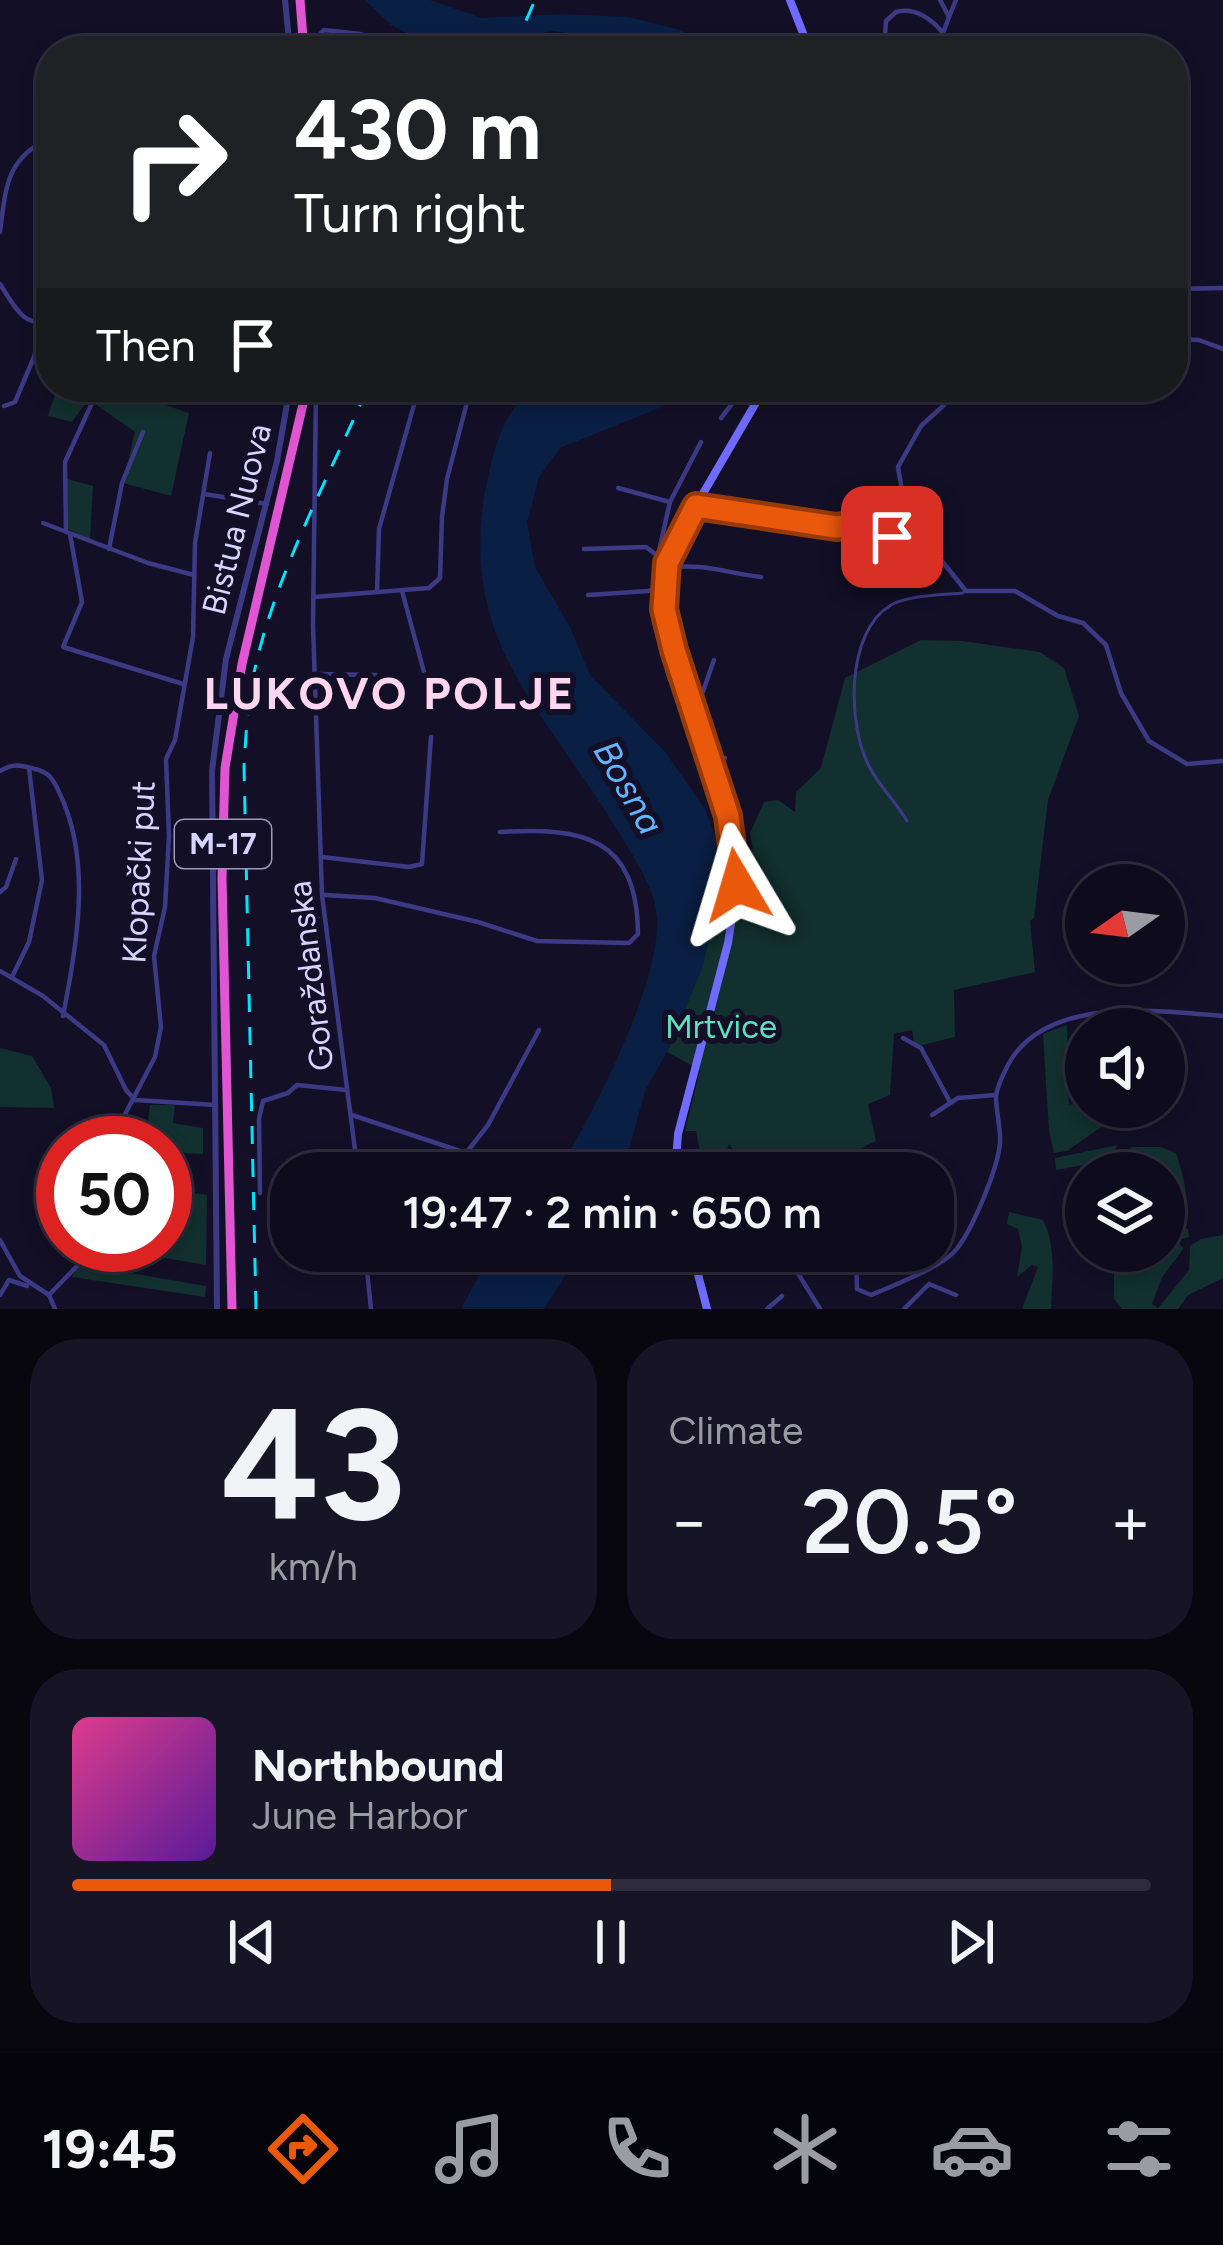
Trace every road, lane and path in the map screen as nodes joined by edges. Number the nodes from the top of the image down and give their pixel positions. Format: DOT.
graph roads {
  1 [pos="285,0"];
  2 [pos="300,0"];
  3 [pos="790,0"];
  4 [pos="940,0"];
  5 [pos="956,0"];
  6 [pos="949,17"];
  7 [pos="944,33"];
  8 [pos="289,36"];
  9 [pos="303,36"];
  10 [pos="319,36"];
  11 [pos="365,36"];
  12 [pos="804,36"];
  13 [pos="885,36"];
  14 [pos="945,36"];
  15 [pos="36,147"];
  16 [pos="0,232"];
  17 [pos="0,284"];
  18 [pos="1223,288"];
  19 [pos="1188,289"];
  20 [pos="36,322"];
  21 [pos="36,339"];
  22 [pos="1188,340"];
  23 [pos="1223,349"];
  24 [pos="92,402"];
  25 [pos="287,402"];
  26 [pos="303,402"];
  27 [pos="316,402"];
  28 [pos="415,402"];
  29 [pos="467,402"];
  30 [pos="734,402"];
  31 [pos="756,402"];
  32 [pos="946,402"];
  33 [pos="4,406"];
  34 [pos="721,418"];
  35 [pos="143,432"];
  36 [pos="701,442"];
  37 [pos="210,453"];
  38 [pos="618,488"];
  39 [pos="204,494"];
  40 [pos="670,502"];
  41 [pos="267,504"];
  42 [pos="696,506"];
  43 [pos="43,523"];
  44 [pos="68,533"];
  45 [pos="930,546"];
  46 [pos="109,549"];
  47 [pos="584,549"];
  48 [pos="658,555"];
  49 [pos="666,565"];
  50 [pos="194,575"];
  51 [pos="761,577"];
  52 [pos="665,586"];
  53 [pos="401,591"];
  54 [pos="966,591"];
  55 [pos="377,592"];
  56 [pos="588,595"];
  57 [pos="314,597"];
  58 [pos="664,609"];
  59 [pos="714,660"];
  60 [pos="424,672"];
  61 [pos="315,674"];
  62 [pos="376,675"];
  63 [pos="670,680"];
  64 [pos="183,684"];
  65 [pos="692,705"];
  66 [pos="431,737"];
  67 [pos="706,745"];
  68 [pos="725,758"];
  69 [pos="1223,761"];
  70 [pos="29,768"];
  71 [pos="0,771"];
  72 [pos="907,821"];
  73 [pos="500,832"];
  74 [pos="321,856"];
  75 [pos="16,859"];
  76 [pos="0,892"];
  77 [pos="322,895"];
  78 [pos="0,971"];
  79 [pos="12,977"];
  80 [pos="63,1016"];
  81 [pos="1223,1016"];
  82 [pos="539,1030"];
  83 [pos="903,1038"];
  84 [pos="348,1090"];
  85 [pos="996,1095"];
  86 [pos="131,1097"];
  87 [pos="950,1102"];
  88 [pos="216,1105"];
  89 [pos="351,1115"];
  90 [pos="932,1115"];
  91 [pos="122,1116"];
  92 [pos="355,1152"];
  93 [pos="677,1152"];
  94 [pos="260,1193"];
  95 [pos="0,1240"];
  96 [pos="954,1252"];
  97 [pos="70,1272"];
  98 [pos="367,1272"];
  99 [pos="697,1272"];
  100 [pos="797,1272"];
  101 [pos="855,1272"];
  102 [pos="918,1272"];
  103 [pos="28,1284"];
  104 [pos="49,1294"];
  105 [pos="0,1295"];
  106 [pos="956,1295"];
  107 [pos="782,1296"];
  108 [pos="55,1309"];
  109 [pos="218,1309"];
  110 [pos="232,1309"];
  111 [pos="371,1309"];
  112 [pos="707,1309"];
  113 [pos="767,1309"];
  114 [pos="820,1309"];
  115 [pos="904,1309"];
  1 -- 8 [label="street"];
  2 -- 9 [label="highway"];
  3 -- 12 [label="main road"];
  4 -- 6 [label="street"];
  5 -- 6 [label="street"];
  6 -- 7 [label="street"];
  7 -- 13 [label="street"];
  7 -- 14 [label="street"];
  10 -- 11 [label="street"];
  15 -- 16 [label="street"];
  17 -- 20 [label="street"];
  18 -- 19 [label="street"];
  21 -- 33 [label="street"];
  22 -- 23 [label="street"];
  24 -- 44 [label="street"];
  25 -- 41 [label="street, Bistua Nuova"];
  26 -- 110 [label="highway, M-17"];
  27 -- 57 [label="street, Goraždanska"];
  28 -- 55 [label="street"];
  29 -- 53 [label="street"];
  30 -- 34 [label="street"];
  31 -- 42 [label="main road"];
  32 -- 45 [label="street"];
  35 -- 46 [label="street"];
  36 -- 40 [label="street"];
  37 -- 39 [label="street, Klopački put"];
  38 -- 40 [label="street"];
  39 -- 41 [label="street"];
  39 -- 50 [label="street, Klopački put"];
  40 -- 48 [label="street"];
  41 -- 88 [label="street, Bistua Nuova"];
  42 -- 45 [label="street"];
  42 -- 49 [label="main road"];
  43 -- 44 [label="street"];
  44 -- 46 [label="street"];
  44 -- 64 [label="street"];
  45 -- 54 [label="street"];
  46 -- 50 [label="street"];
  47 -- 48 [label="street"];
  48 -- 49 [label="street"];
  49 -- 51 [label="street"];
  49 -- 52 [label="main road"];
  50 -- 64 [label="street, Klopački put"];
  52 -- 56 [label="street"];
  52 -- 58 [label="main road"];
  53 -- 55 [label="street"];
  53 -- 60 [label="street"];
  54 -- 69 [label="street"];
  54 -- 72 [label="street"];
  55 -- 57 [label="street"];
  57 -- 61 [label="street, Goraždanska"];
  58 -- 63 [label="street"];
  58 -- 65 [label="main road"];
  59 -- 65 [label="street"];
  61 -- 62 [label="street"];
  61 -- 74 [label="street, Goraždanska"];
  64 -- 86 [label="street, Klopački put"];
  65 -- 67 [label="main road"];
  66 -- 74 [label="street, Goraždanska"];
  67 -- 68 [label="street"];
  67 -- 93 [label="main road"];
  70 -- 71 [label="street"];
  70 -- 79 [label="street"];
  70 -- 80 [label="street"];
  73 -- 77 [label="street"];
  74 -- 77 [label="street, Goraždanska"];
  75 -- 76 [label="street"];
  77 -- 84 [label="street, Goraždanska"];
  78 -- 79 [label="street"];
  79 -- 80 [label="street"];
  80 -- 86 [label="street"];
  81 -- 85 [label="street"];
  82 -- 89 [label="street, Goraždanska"];
  83 -- 87 [label="street"];
  84 -- 89 [label="street, Goraždanska"];
  84 -- 94 [label="street, Goraždanska"];
  85 -- 87 [label="street"];
  85 -- 96 [label="street"];
  86 -- 88 [label="street"];
  86 -- 91 [label="street, Klopački put"];
  87 -- 90 [label="street"];
  88 -- 109 [label="street, Bistua Nuova"];
  89 -- 92 [label="street, Goraždanska"];
  95 -- 103 [label="street"];
  97 -- 104 [label="street"];
  98 -- 111 [label="street"];
  99 -- 112 [label="main road"];
  100 -- 114 [label="street"];
  101 -- 102 [label="street"];
  103 -- 104 [label="street"];
  103 -- 105 [label="street"];
  104 -- 108 [label="street"];
  106 -- 115 [label="street"];
  107 -- 113 [label="street"];
}
